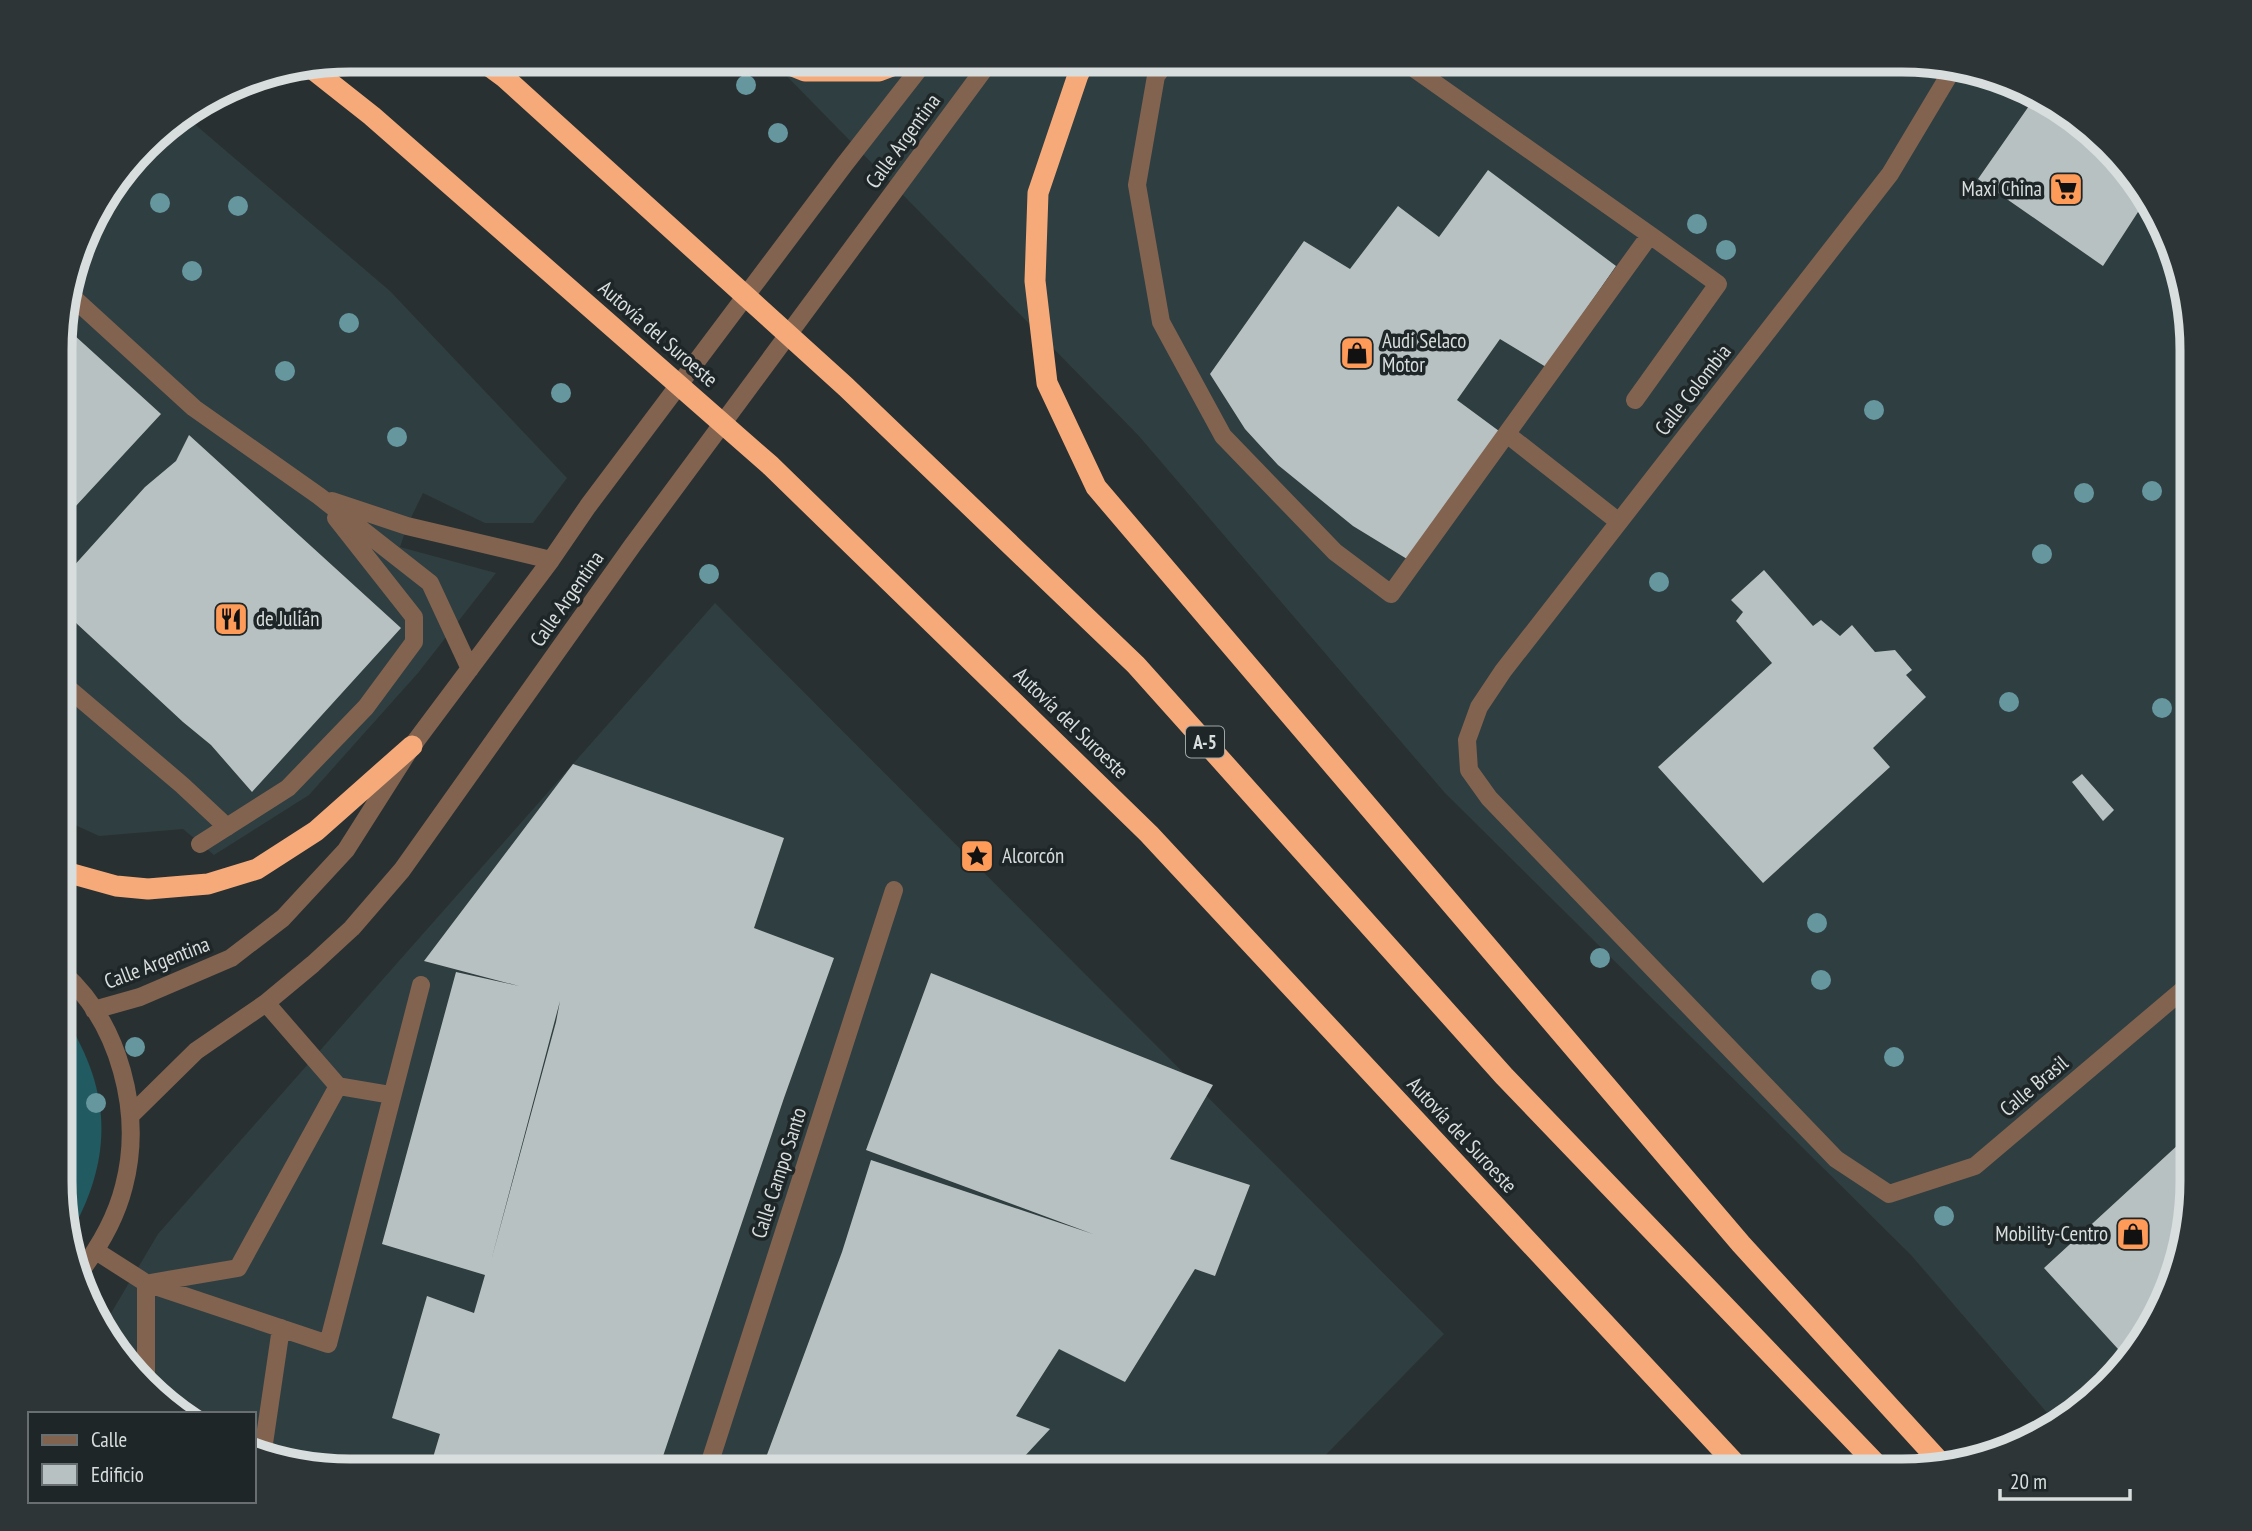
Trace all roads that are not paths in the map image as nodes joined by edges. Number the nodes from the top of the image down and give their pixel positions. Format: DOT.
graph roads {
  1 [pos="497,72"];
  2 [pos="917,72"];
  3 [pos="982,72"];
  4 [pos="1080,72"];
  5 [pos="1159,72"];
  6 [pos="1419,72"];
  7 [pos="318,73"];
  8 [pos="1949,76"];
  9 [pos="1650,236"];
  10 [pos="76,300"];
  11 [pos="1635,400"];
  12 [pos="1508,435"];
  13 [pos="319,496"];
  14 [pos="1619,522"];
  15 [pos="551,560"];
  16 [pos="470,668"];
  17 [pos="72,692"];
  18 [pos="412,746"];
  19 [pos="227,827"];
  20 [pos="200,844"];
  21 [pos="72,874"];
  22 [pos="894,890"];
  23 [pos="72,984"];
  24 [pos="421,985"];
  25 [pos="2180,992"];
  26 [pos="266,1003"];
  27 [pos="94,1010"];
  28 [pos="338,1086"];
  29 [pos="391,1095"];
  30 [pos="130,1116"];
  31 [pos="1889,1194"];
  32 [pos="96,1251"];
  33 [pos="85,1266"];
  34 [pos="146,1283"];
  35 [pos="281,1328"];
  36 [pos="146,1370"];
  37 [pos="264,1446"];
  38 [pos="1936,1457"];
  39 [pos="711,1459"];
  40 [pos="1731,1459"];
  41 [pos="1871,1459"];
  1 -- 41 [label="highway, A-5"];
  2 -- 15 [label="street, Calle Argentina"];
  3 -- 26 [label="street, Calle Argentina"];
  4 -- 38 [label="highway"];
  5 -- 12 [label="street"];
  6 -- 9 [label="street"];
  7 -- 40 [label="highway, Autovía del Suroeste"];
  8 -- 14 [label="street, Calle Colombia"];
  9 -- 11 [label="street"];
  9 -- 12 [label="street"];
  10 -- 13 [label="street"];
  12 -- 14 [label="street"];
  13 -- 15 [label="street"];
  13 -- 16 [label="street"];
  13 -- 19 [label="street"];
  14 -- 31 [label="street, Calle Colombia"];
  15 -- 16 [label="street, Calle Argentina"];
  16 -- 18 [label="street, Calle Argentina"];
  17 -- 19 [label="street"];
  18 -- 21 [label="highway"];
  18 -- 27 [label="street, Calle Argentina"];
  19 -- 20 [label="street"];
  22 -- 39 [label="street, Calle Campo Santo"];
  23 -- 27 [label="street"];
  24 -- 29 [label="street"];
  25 -- 31 [label="street, Calle Brasil"];
  26 -- 28 [label="street"];
  26 -- 30 [label="street, Calle Argentina"];
  27 -- 30 [label="street"];
  28 -- 29 [label="street"];
  28 -- 34 [label="street"];
  29 -- 35 [label="street"];
  30 -- 32 [label="street"];
  32 -- 33 [label="street"];
  32 -- 34 [label="street"];
  34 -- 35 [label="street"];
  34 -- 36 [label="street"];
  35 -- 37 [label="street"];
}
